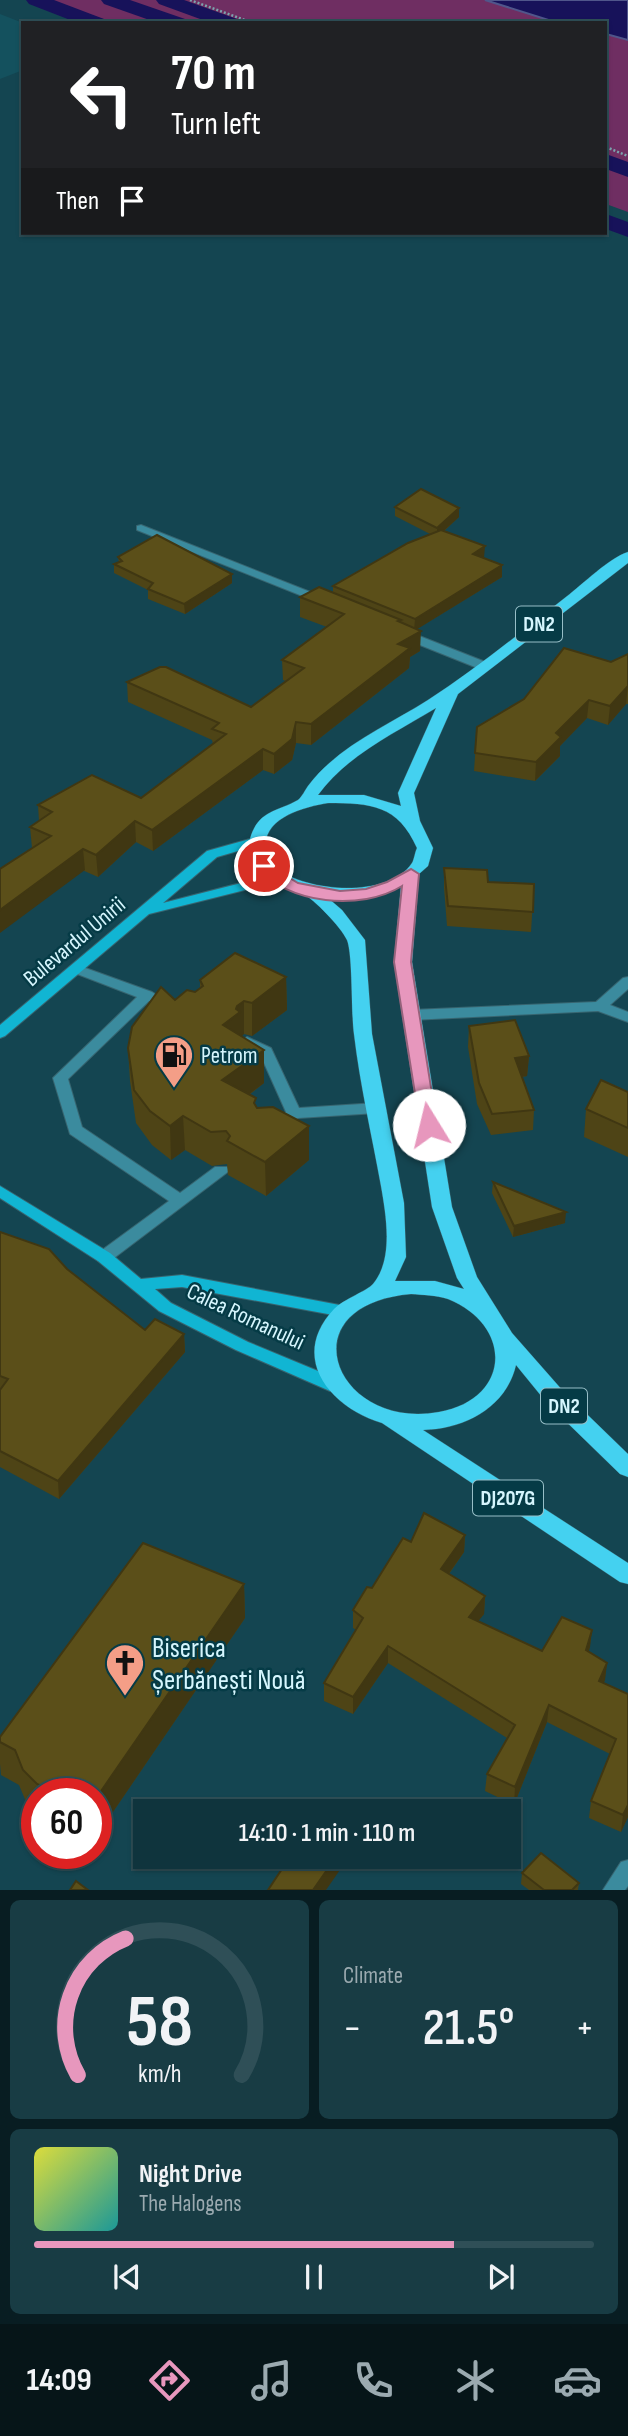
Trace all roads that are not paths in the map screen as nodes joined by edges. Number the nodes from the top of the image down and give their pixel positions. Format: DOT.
graph roads {
  1 [pos="141,528"];
  2 [pos="628,556"];
  3 [pos="335,606"];
  4 [pos="397,631"];
  5 [pos="484,666"];
  6 [pos="451,692"];
  7 [pos="304,802"];
  8 [pos="412,820"];
  9 [pos="257,841"];
  10 [pos="411,874"];
  11 [pos="276,878"];
  12 [pos="312,893"];
  13 [pos="145,911"];
  14 [pos="77,969"];
  15 [pos="628,981"];
  16 [pos="147,995"];
  17 [pos="171,1006"];
  18 [pos="600,1006"];
  19 [pos="411,1015"];
  20 [pos="628,1017"];
  21 [pos="0,1033"];
  22 [pos="246,1041"];
  23 [pos="377,1108"];
  24 [pos="294,1113"];
  25 [pos="265,1136"];
  26 [pos="221,1171"];
  27 [pos="0,1191"];
  28 [pos="181,1201"];
  29 [pos="104,1257"];
  30 [pos="138,1284"];
  31 [pos="380,1291"];
  32 [pos="344,1311"];
  33 [pos="491,1317"];
  34 [pos="504,1339"];
  35 [pos="336,1386"];
  36 [pos="389,1419"];
  37 [pos="628,1468"];
  38 [pos="628,1575"];
  39 [pos="628,1869"];
  40 [pos="613,1890"];
  1 -- 3 [label="street"];
  2 -- 5 [label="main road, DN2"];
  4 -- 5 [label="street"];
  5 -- 6 [label="main road, DN2"];
  6 -- 7 [label="main road, DN2"];
  6 -- 8 [label="main road, DN2"];
  7 -- 8 [label="main road, DN2"];
  7 -- 9 [label="main road, DN2"];
  8 -- 10 [label="main road, DN2"];
  9 -- 11 [label="main road"];
  9 -- 13 [label="main road, Bulevardul Unirii"];
  10 -- 12 [label="main road"];
  10 -- 19 [label="main road, DN2"];
  11 -- 12 [label="main road"];
  11 -- 13 [label="main road, Bulevardul Unirii"];
  12 -- 23 [label="main road"];
  13 -- 14 [label="main road, Bulevardul Unirii"];
  14 -- 16 [label="street"];
  14 -- 21 [label="main road, Bulevardul Unirii"];
  15 -- 18 [label="street"];
  16 -- 17 [label="street"];
  16 -- 28 [label="street"];
  18 -- 19 [label="street"];
  18 -- 20 [label="street"];
  19 -- 33 [label="main road, DN2"];
  22 -- 24 [label="street"];
  23 -- 24 [label="street"];
  23 -- 31 [label="main road"];
  24 -- 25 [label="street"];
  26 -- 28 [label="street"];
  27 -- 29 [label="main road, Calea Romanului"];
  28 -- 29 [label="street"];
  29 -- 30 [label="main road, Calea Romanului"];
  30 -- 32 [label="main road, Calea Romanului"];
  30 -- 35 [label="main road, Calea Romanului"];
  31 -- 32 [label="main road"];
  31 -- 33 [label="main road"];
  32 -- 35 [label="main road"];
  33 -- 34 [label="main road"];
  34 -- 36 [label="main road"];
  34 -- 37 [label="main road, DN2"];
  35 -- 36 [label="main road"];
  36 -- 38 [label="main road, DJ207G"];
  39 -- 40 [label="street"];
}
